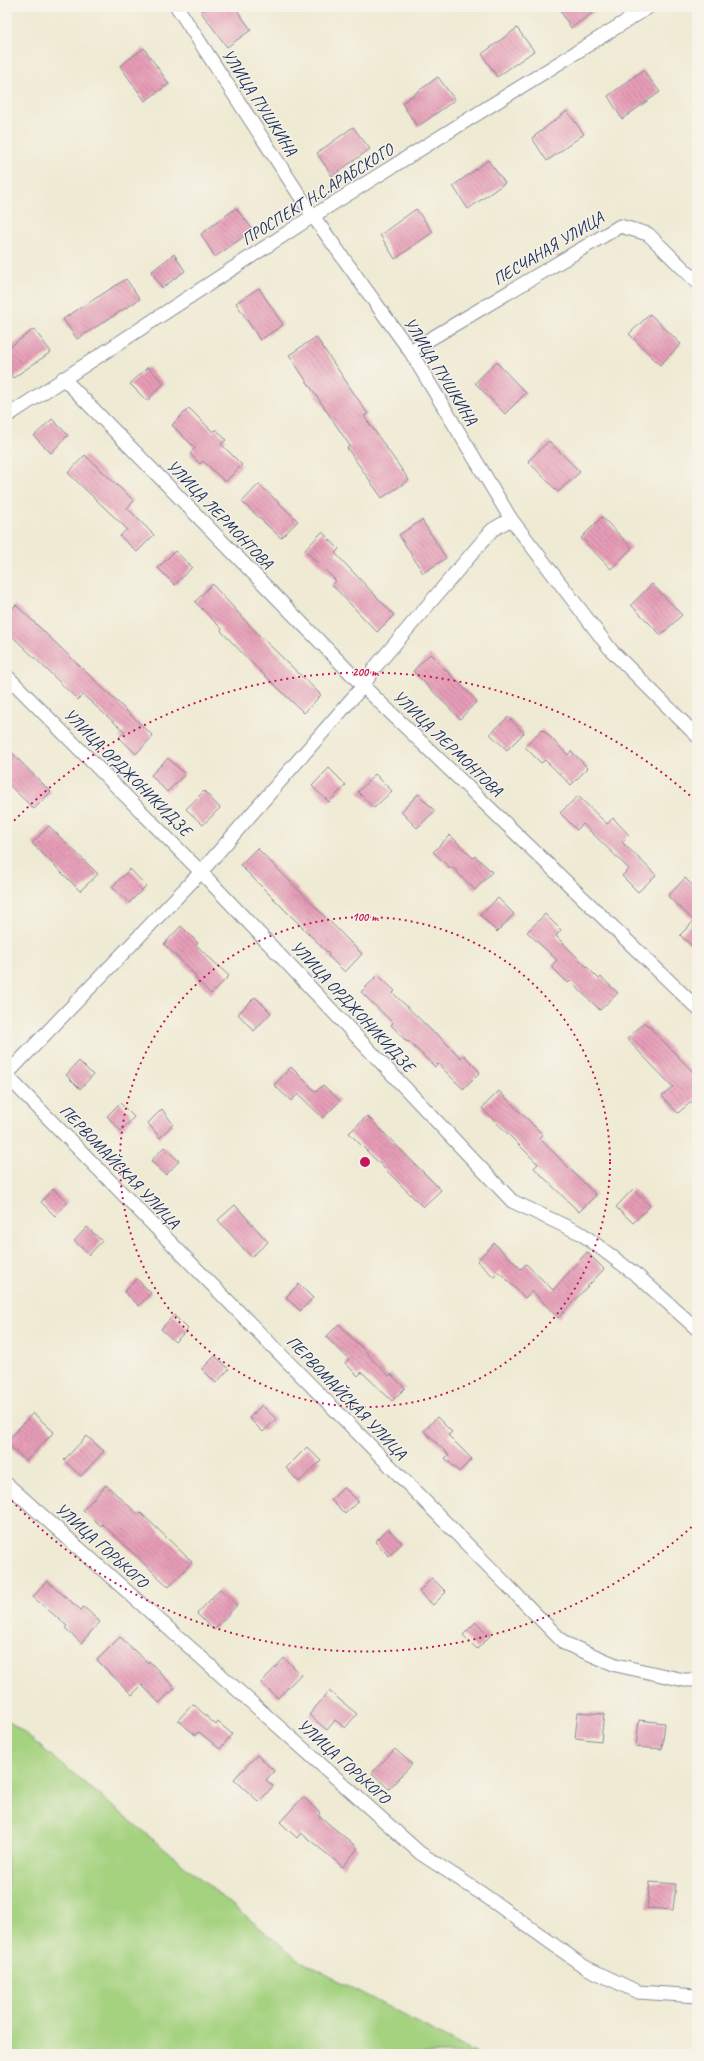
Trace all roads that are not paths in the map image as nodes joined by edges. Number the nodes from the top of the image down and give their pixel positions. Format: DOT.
graph roads {
  1 [pos="177,7"];
  2 [pos="649,7"];
  3 [pos="313,216"];
  4 [pos="697,282"];
  5 [pos="410,351"];
  6 [pos="63,378"];
  7 [pos="7,416"];
  8 [pos="511,519"];
  9 [pos="7,676"];
  10 [pos="363,686"];
  11 [pos="697,736"];
  12 [pos="201,872"];
  13 [pos="697,1008"];
  14 [pos="7,1075"];
  15 [pos="697,1329"];
  16 [pos="7,1484"];
  17 [pos="697,1680"];
  18 [pos="697,1996"];
  1 -- 3 [label="street, УЛИЦА ПУШКИНА"];
  2 -- 3 [label="street, ПРОСПЕКТ Н.С.АРАБСКОГО"];
  3 -- 5 [label="street, УЛИЦА ПУШКИНА"];
  3 -- 6 [label="street, ПРОСПЕКТ Н.С.АРАБСКОГО"];
  4 -- 5 [label="street, ПЕСЧАНАЯ УЛИЦА"];
  5 -- 8 [label="street, УЛИЦА ПУШКИНА"];
  6 -- 7 [label="street, ПРОСПЕКТ Н.С.АРАБСКОГО"];
  6 -- 10 [label="street, УЛИЦА ЛЕРМОНТОВА"];
  8 -- 10 [label="street"];
  8 -- 11 [label="street, УЛИЦА ПУШКИНА"];
  9 -- 12 [label="street, УЛИЦА ОРДЖОНИКИДЗЕ"];
  10 -- 12 [label="street"];
  10 -- 13 [label="street, УЛИЦА ЛЕРМОНТОВА"];
  12 -- 14 [label="street"];
  12 -- 15 [label="street, УЛИЦА ОРДЖОНИКИДЗЕ"];
  14 -- 17 [label="street, ПЕРВОМАЙСКАЯ УЛИЦА"];
  16 -- 18 [label="street, УЛИЦА ГОРЬКОГО"];
}
